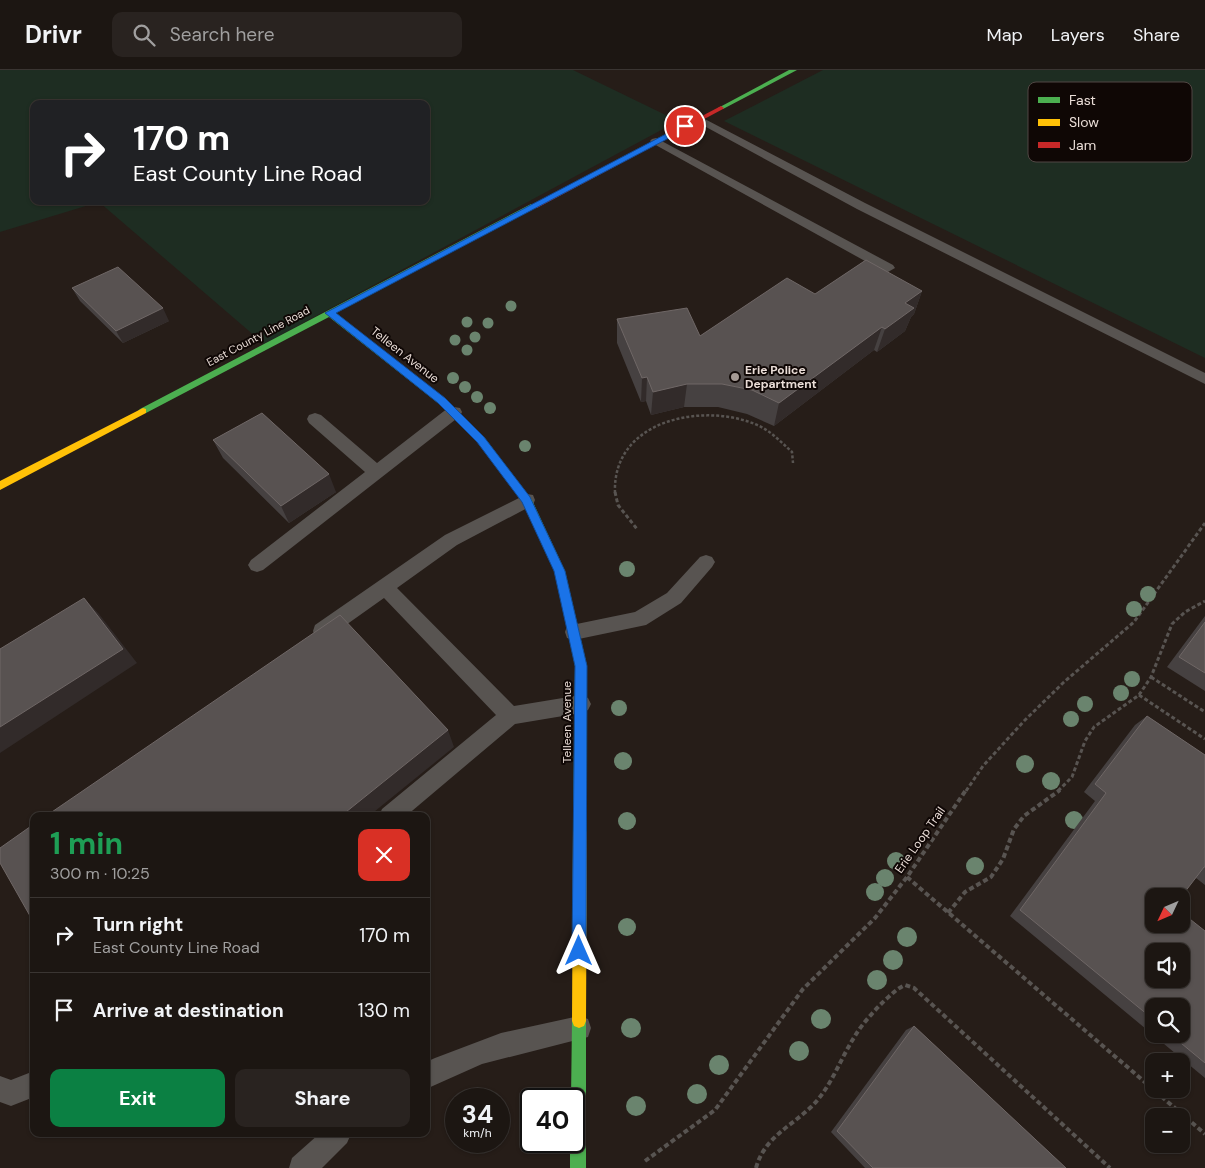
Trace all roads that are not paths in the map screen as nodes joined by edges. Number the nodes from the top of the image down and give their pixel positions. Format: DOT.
graph roads {
  1 [pos="794,70"];
  2 [pos="699,119"];
  3 [pos="656,141"];
  4 [pos="888,268"];
  5 [pos="330,313"];
  6 [pos="1205,379"];
  7 [pos="454,412"];
  8 [pos="315,419"];
  9 [pos="377,473"];
  10 [pos="0,486"];
  11 [pos="527,500"];
  12 [pos="706,562"];
  13 [pos="257,565"];
  14 [pos="384,587"];
  15 [pos="574,632"];
  16 [pos="303,644"];
  17 [pos="581,704"];
  18 [pos="510,716"];
  19 [pos="395,812"];
  20 [pos="579,1028"];
  21 [pos="430,1074"];
  22 [pos="30,1086"];
  23 [pos="0,1089"];
  24 [pos="335,1137"];
  25 [pos="302,1168"];
  26 [pos="578,1168"];
  1 -- 2 [label="main road, East County Line Road"];
  2 -- 3 [label="main road, East County Line Road"];
  2 -- 6 [label="lane"];
  3 -- 4 [label="lane"];
  3 -- 5 [label="main road, East County Line Road"];
  5 -- 7 [label="main road, Telleen Avenue"];
  5 -- 10 [label="main road, East County Line Road"];
  7 -- 9 [label="lane"];
  7 -- 11 [label="main road, Telleen Avenue"];
  8 -- 9 [label="lane"];
  9 -- 13 [label="lane"];
  11 -- 14 [label="lane"];
  11 -- 15 [label="main road, Telleen Avenue"];
  12 -- 15 [label="lane"];
  14 -- 16 [label="lane"];
  14 -- 18 [label="lane"];
  15 -- 17 [label="main road, Telleen Avenue"];
  17 -- 18 [label="lane"];
  17 -- 20 [label="main road, Telleen Avenue"];
  18 -- 19 [label="lane"];
  20 -- 21 [label="lane"];
  20 -- 26 [label="main road, Telleen Avenue"];
  22 -- 23 [label="lane"];
  24 -- 25 [label="lane"];
}
